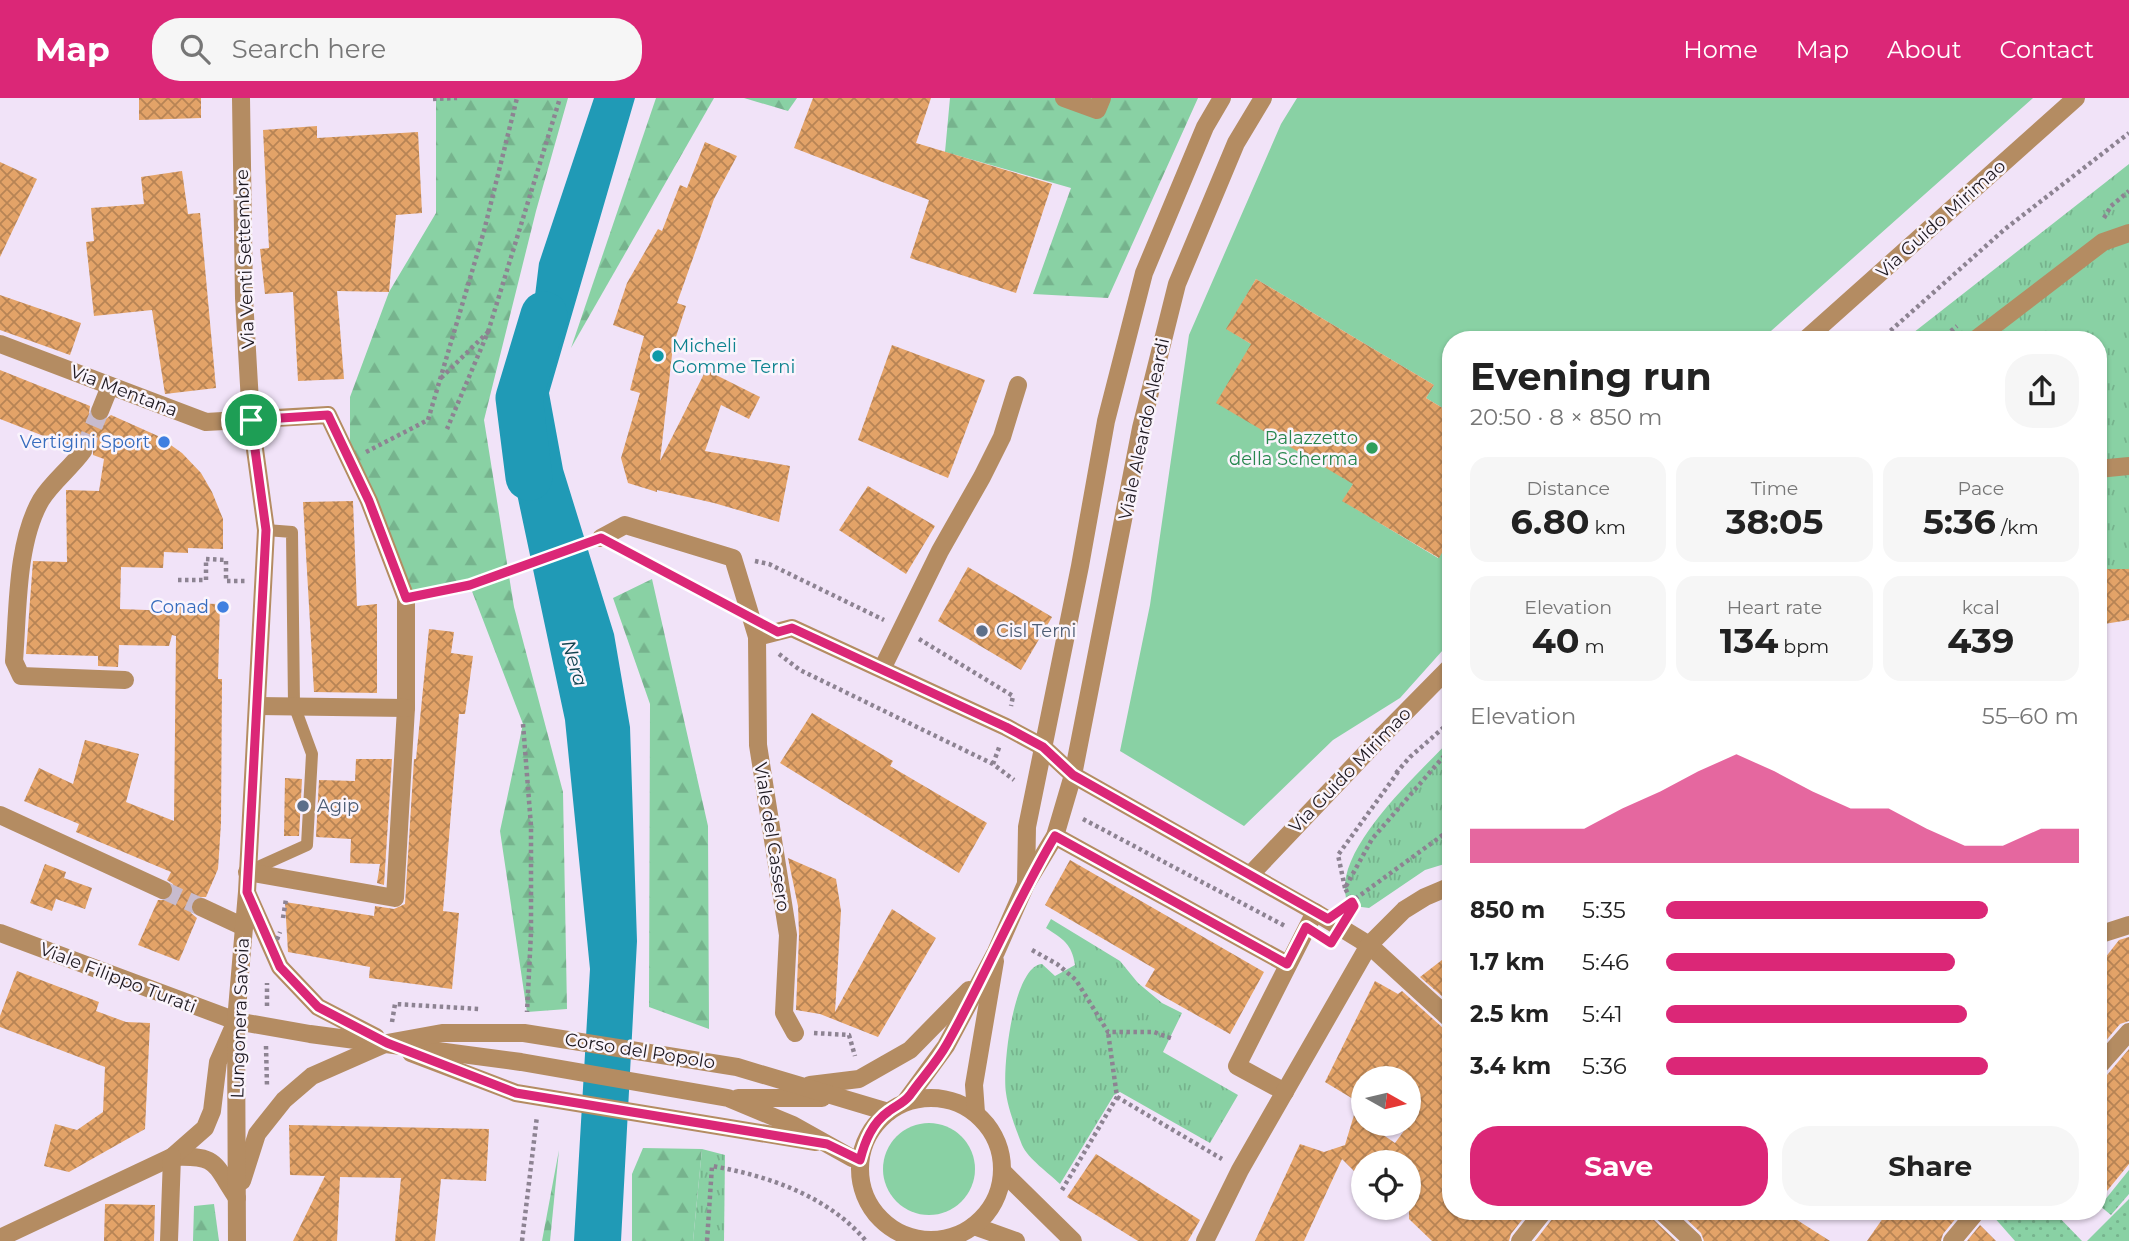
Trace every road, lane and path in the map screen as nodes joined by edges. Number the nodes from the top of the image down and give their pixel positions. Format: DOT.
graph roads {
  1 [pos="241,98"];
  2 [pos="457,98"];
  3 [pos="517,98"];
  4 [pos="560,98"];
  5 [pos="1064,98"];
  6 [pos="1102,98"];
  7 [pos="1222,98"];
  8 [pos="1263,98"];
  9 [pos="2076,98"];
  10 [pos="433,99"];
  11 [pos="2129,133"];
  12 [pos="2129,233"];
  13 [pos="1815,331"];
  14 [pos="1890,331"];
  15 [pos="1987,331"];
  16 [pos="488,332"];
  17 [pos="0,344"];
  18 [pos="441,379"];
  19 [pos="1018,384"];
  20 [pos="110,386"];
  21 [pos="100,411"];
  22 [pos="251,420"];
  23 [pos="447,429"];
  24 [pos="83,451"];
  25 [pos="350,461"];
  26 [pos="2129,467"];
  27 [pos="2107,469"];
  28 [pos="266,530"];
  29 [pos="601,538"];
  30 [pos="178,580"];
  31 [pos="263,582"];
  32 [pos="406,598"];
  33 [pos="751,618"];
  34 [pos="757,637"];
  35 [pos="882,668"];
  36 [pos="1442,675"];
  37 [pos="125,680"];
  38 [pos="294,705"];
  39 [pos="258,706"];
  40 [pos="406,708"];
  41 [pos="523,724"];
  42 [pos="1442,729"];
  43 [pos="1043,747"];
  44 [pos="998,749"];
  45 [pos="1442,758"];
  46 [pos="1038,772"];
  47 [pos="1073,775"];
  48 [pos="1021,785"];
  49 [pos="0,815"];
  50 [pos="1083,819"];
  51 [pos="1055,836"];
  52 [pos="1442,836"];
  53 [pos="247,872"];
  54 [pos="1250,875"];
  55 [pos="1026,884"];
  56 [pos="1345,888"];
  57 [pos="163,890"];
  58 [pos="1442,890"];
  59 [pos="247,892"];
  60 [pos="1352,902"];
  61 [pos="201,908"];
  62 [pos="1313,923"];
  63 [pos="2129,925"];
  64 [pos="244,927"];
  65 [pos="279,932"];
  66 [pos="2107,932"];
  67 [pos="0,933"];
  68 [pos="1369,945"];
  69 [pos="1032,950"];
  70 [pos="996,952"];
  71 [pos="1287,964"];
  72 [pos="979,980"];
  73 [pos="267,1010"];
  74 [pos="488,1010"];
  75 [pos="1442,1010"];
  76 [pos="514,1011"];
  77 [pos="236,1021"];
  78 [pos="1108,1032"];
  79 [pos="2129,1032"];
  80 [pos="267,1033"];
  81 [pos="795,1033"];
  82 [pos="1173,1039"];
  83 [pos="387,1043"];
  84 [pos="2107,1057"];
  85 [pos="855,1058"];
  86 [pos="803,1086"];
  87 [pos="1284,1092"];
  88 [pos="1117,1097"];
  89 [pos="728,1098"];
  90 [pos="842,1099"];
  91 [pos="905,1102"];
  92 [pos="278,1108"];
  93 [pos="537,1112"];
  94 [pos="888,1112"];
  95 [pos="976,1113"];
  96 [pos="827,1144"];
  97 [pos="172,1157"];
  98 [pos="860,1160"];
  99 [pos="1240,1170"];
  100 [pos="1003,1172"];
  101 [pos="1062,1190"];
  102 [pos="237,1198"];
  103 [pos="1537,1220"];
  104 [pos="1671,1220"];
  105 [pos="1970,1220"];
  106 [pos="974,1226"];
  107 [pos="897,1237"];
  108 [pos="0,1238"];
  109 [pos="955,1239"];
  110 [pos="169,1241"];
  111 [pos="237,1241"];
  112 [pos="522,1241"];
  113 [pos="706,1241"];
  114 [pos="866,1241"];
  115 [pos="1016,1241"];
  116 [pos="1073,1241"];
  117 [pos="1205,1241"];
  118 [pos="1520,1241"];
  119 [pos="1693,1241"];
  120 [pos="1952,1241"];
  1 -- 22 [label="street, Via Venti Settembre"];
  2 -- 10 [label="path"];
  3 -- 18 [label="path"];
  4 -- 16 [label="path"];
  5 -- 6 [label="street"];
  7 -- 43 [label="street, Viale Aleardo Aleardi"];
  8 -- 47 [label="street, Viale Aleardo Aleardi"];
  9 -- 13 [label="street, Via Guido Mirimao"];
  11 -- 14 [label="path"];
  12 -- 15 [label="street"];
  16 -- 18 [label="path"];
  16 -- 23 [label="path"];
  17 -- 20 [label="street, Via Mentana"];
  18 -- 25 [label="path"];
  19 -- 35 [label="street"];
  20 -- 21 [label="street"];
  20 -- 22 [label="street, Via Mentana"];
  22 -- 25 [label="street, Via Mentana"];
  22 -- 28 [label="street, Lungonera Savoia"];
  24 -- 37 [label="street"];
  25 -- 32 [label="street"];
  26 -- 27 [label="street"];
  28 -- 31 [label="street, Lungonera Savoia"];
  28 -- 38 [label="lane"];
  29 -- 32 [label="path"];
  29 -- 33 [label="path"];
  29 -- 33 [label="street, Viale del Cassero"];
  30 -- 31 [label="path"];
  31 -- 39 [label="street, Lungonera Savoia"];
  32 -- 40 [label="street"];
  33 -- 34 [label="street, Viale del Cassero"];
  34 -- 35 [label="street"];
  34 -- 48 [label="path"];
  34 -- 81 [label="street, Viale del Cassero"];
  35 -- 43 [label="street"];
  36 -- 54 [label="street, Via Guido Mirimao"];
  38 -- 39 [label="street"];
  38 -- 40 [label="street"];
  38 -- 53 [label="lane"];
  39 -- 53 [label="street, Lungonera Savoia"];
  40 -- 53 [label="street"];
  41 -- 76 [label="path"];
  42 -- 56 [label="path"];
  43 -- 46 [label="street"];
  43 -- 47 [label="street"];
  44 -- 46 [label="path"];
  45 -- 56 [label="path"];
  46 -- 55 [label="street"];
  47 -- 51 [label="street"];
  47 -- 54 [label="street"];
  49 -- 57 [label="street"];
  50 -- 62 [label="path"];
  51 -- 55 [label="street"];
  51 -- 71 [label="street"];
  52 -- 60 [label="path"];
  53 -- 59 [label="street, Lungonera Savoia"];
  54 -- 62 [label="street"];
  55 -- 70 [label="street"];
  56 -- 60 [label="path"];
  58 -- 68 [label="street"];
  59 -- 64 [label="street, Lungonera Savoia"];
  59 -- 83 [label="street"];
  60 -- 62 [label="path"];
  60 -- 62 [label="path, bridge"];
  61 -- 64 [label="street"];
  62 -- 68 [label="street"];
  62 -- 71 [label="street"];
  63 -- 66 [label="street"];
  64 -- 77 [label="street, Lungonera Savoia"];
  65 -- 73 [label="path, bridge"];
  67 -- 77 [label="street, Viale Filippo Turati"];
  68 -- 75 [label="street"];
  68 -- 87 [label="street"];
  69 -- 78 [label="path"];
  70 -- 72 [label="street"];
  70 -- 95 [label="street"];
  71 -- 87 [label="street"];
  72 -- 86 [label="street"];
  72 -- 91 [label="street"];
  74 -- 83 [label="path"];
  77 -- 83 [label="street, Corso del Popolo"];
  77 -- 97 [label="street"];
  77 -- 102 [label="street, Lungonera Savoia"];
  78 -- 82 [label="path"];
  78 -- 88 [label="path"];
  79 -- 84 [label="street"];
  80 -- 92 [label="path"];
  81 -- 85 [label="path"];
  83 -- 86 [label="street, Corso del Popolo"];
  83 -- 89 [label="street, Corso del Popolo"];
  83 -- 92 [label="street"];
  83 -- 96 [label="street, Corso del Popolo"];
  86 -- 90 [label="street, Corso del Popolo"];
  87 -- 99 [label="street"];
  88 -- 99 [label="path"];
  88 -- 101 [label="path"];
  89 -- 90 [label="street"];
  89 -- 96 [label="street, Corso del Popolo"];
  90 -- 94 [label="street, Corso del Popolo"];
  91 -- 94 [label="street"];
  91 -- 95 [label="street"];
  92 -- 102 [label="street"];
  93 -- 112 [label="path"];
  94 -- 98 [label="street"];
  95 -- 100 [label="street"];
  96 -- 98 [label="street, Corso del Popolo"];
  97 -- 102 [label="street"];
  97 -- 108 [label="street"];
  97 -- 110 [label="street"];
  98 -- 107 [label="street"];
  99 -- 117 [label="street"];
  100 -- 106 [label="street"];
  100 -- 116 [label="street"];
  102 -- 111 [label="street, Lungonera Savoia"];
  103 -- 118 [label="street"];
  104 -- 119 [label="street"];
  105 -- 120 [label="street"];
  106 -- 109 [label="street"];
  106 -- 115 [label="street"];
  107 -- 109 [label="street"];
  113 -- 114 [label="path"];
}
